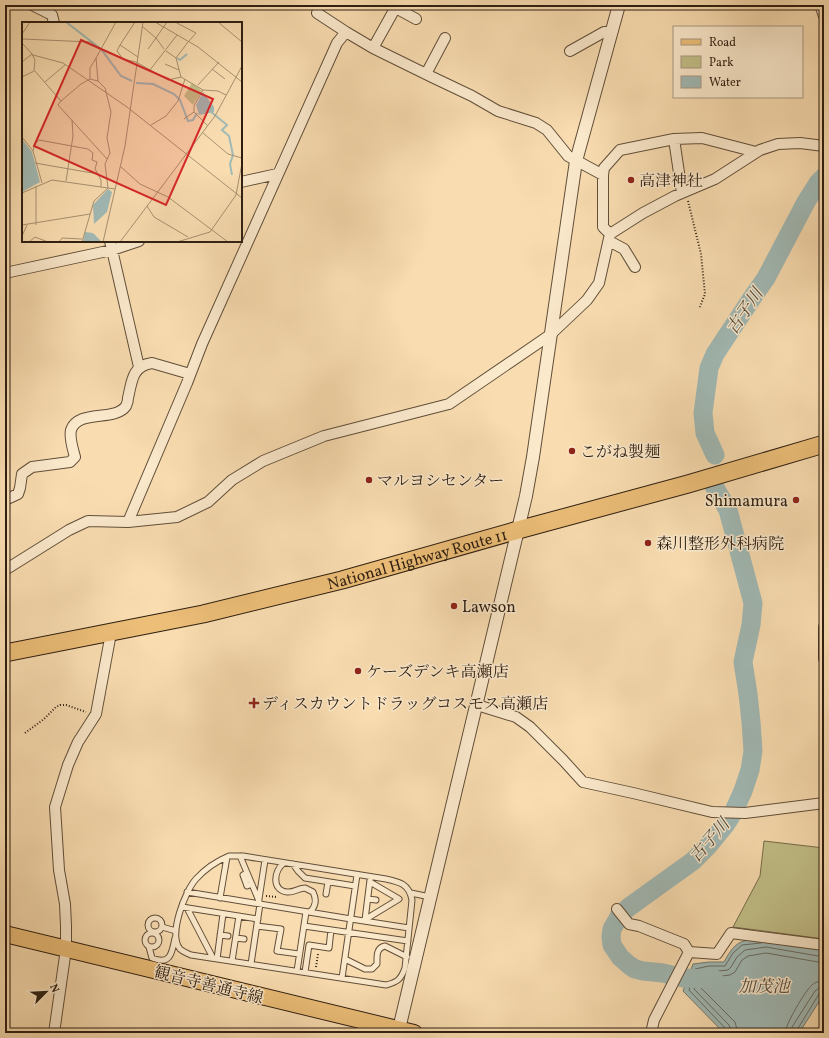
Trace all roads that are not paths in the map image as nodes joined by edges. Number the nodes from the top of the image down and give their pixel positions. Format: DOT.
graph roads {
  1 [pos="32,5"];
  2 [pos="618,5"];
  3 [pos="820,5"];
  4 [pos="397,6"];
  5 [pos="317,13"];
  6 [pos="824,16"];
  7 [pos="416,19"];
  8 [pos="54,22"];
  9 [pos="346,32"];
  10 [pos="611,32"];
  11 [pos="444,38"];
  12 [pos="373,48"];
  13 [pos="570,51"];
  14 [pos="426,74"];
  15 [pos="674,139"];
  16 [pos="824,146"];
  17 [pos="756,152"];
  18 [pos="576,162"];
  19 [pos="277,174"];
  20 [pos="603,175"];
  21 [pos="242,182"];
  22 [pos="684,192"];
  23 [pos="610,238"];
  24 [pos="132,242"];
  25 [pos="111,245"];
  26 [pos="635,267"];
  27 [pos="5,273"];
  28 [pos="550,335"];
  29 [pos="139,367"];
  30 [pos="190,374"];
  31 [pos="824,444"];
  32 [pos="5,500"];
  33 [pos="128,522"];
  34 [pos="518,530"];
  35 [pos="5,570"];
  36 [pos="824,627"];
  37 [pos="111,633"];
  38 [pos="5,652"];
  39 [pos="824,659"];
  40 [pos="477,705"];
  41 [pos="824,803"];
  42 [pos="240,856"];
  43 [pos="227,857"];
  44 [pos="265,860"];
  45 [pos="284,863"];
  46 [pos="293,864"];
  47 [pos="357,874"];
  48 [pos="370,880"];
  49 [pos="328,882"];
  50 [pos="355,886"];
  51 [pos="187,892"];
  52 [pos="411,893"];
  53 [pos="326,894"];
  54 [pos="220,898"];
  55 [pos="431,898"];
  56 [pos="368,899"];
  57 [pos="376,900"];
  58 [pos="259,903"];
  59 [pos="185,907"];
  60 [pos="617,909"];
  61 [pos="308,912"];
  62 [pos="223,914"];
  63 [pos="239,916"];
  64 [pos="258,919"];
  65 [pos="351,919"];
  66 [pos="365,920"];
  67 [pos="257,926"];
  68 [pos="304,926"];
  69 [pos="162,928"];
  70 [pos="409,928"];
  71 [pos="331,930"];
  72 [pos="154,932"];
  73 [pos="176,933"];
  74 [pos="349,933"];
  75 [pos="5,934"];
  76 [pos="220,935"];
  77 [pos="228,936"];
  78 [pos="236,938"];
  79 [pos="244,939"];
  80 [pos="408,941"];
  81 [pos="824,945"];
  82 [pos="149,946"];
  83 [pos="66,949"];
  84 [pos="689,952"];
  85 [pos="300,954"];
  86 [pos="407,957"];
  87 [pos="215,958"];
  88 [pos="345,959"];
  89 [pos="232,961"];
  90 [pos="251,964"];
  91 [pos="297,971"];
  92 [pos="305,972"];
  93 [pos="342,978"];
  94 [pos="404,1032"];
  95 [pos="54,1033"];
  96 [pos="651,1033"];
  1 -- 8 [label="street"];
  2 -- 10 [label="street"];
  3 -- 6 [label="street"];
  4 -- 7 [label="street"];
  4 -- 12 [label="street"];
  5 -- 9 [label="street"];
  9 -- 12 [label="street"];
  9 -- 19 [label="street"];
  10 -- 13 [label="street"];
  10 -- 18 [label="street"];
  11 -- 14 [label="street"];
  12 -- 14 [label="street"];
  14 -- 18 [label="street"];
  15 -- 17 [label="street"];
  15 -- 20 [label="street"];
  15 -- 22 [label="street"];
  16 -- 17 [label="street"];
  17 -- 22 [label="street"];
  18 -- 20 [label="street"];
  18 -- 28 [label="street"];
  19 -- 21 [label="street"];
  19 -- 30 [label="street"];
  20 -- 23 [label="street"];
  22 -- 23 [label="street"];
  23 -- 26 [label="street"];
  23 -- 28 [label="street"];
  24 -- 25 [label="street"];
  25 -- 27 [label="street"];
  25 -- 29 [label="street"];
  28 -- 33 [label="street"];
  28 -- 34 [label="street"];
  29 -- 30 [label="street"];
  29 -- 32 [label="street"];
  30 -- 33 [label="street"];
  31 -- 34 [label="highway, National Highway Route 11"];
  33 -- 35 [label="street"];
  34 -- 37 [label="highway, National Highway Route 11"];
  34 -- 40 [label="street"];
  36 -- 39 [label="street"];
  37 -- 38 [label="highway, National Highway Route 11"];
  37 -- 83 [label="street"];
  40 -- 41 [label="street"];
  40 -- 55 [label="street"];
  42 -- 43 [label="lane"];
  42 -- 44 [label="lane"];
  42 -- 58 [label="lane"];
  43 -- 51 [label="lane"];
  43 -- 54 [label="lane"];
  44 -- 45 [label="lane"];
  44 -- 58 [label="lane"];
  45 -- 46 [label="lane"];
  45 -- 61 [label="lane"];
  46 -- 47 [label="lane"];
  46 -- 49 [label="lane"];
  47 -- 48 [label="lane"];
  47 -- 50 [label="lane"];
  48 -- 52 [label="lane"];
  48 -- 56 [label="lane"];
  48 -- 66 [label="lane"];
  49 -- 50 [label="lane"];
  49 -- 53 [label="lane"];
  50 -- 65 [label="lane"];
  51 -- 54 [label="lane"];
  51 -- 59 [label="lane"];
  52 -- 55 [label="lane"];
  52 -- 70 [label="lane"];
  54 -- 58 [label="lane"];
  55 -- 94 [label="street"];
  56 -- 57 [label="lane"];
  56 -- 66 [label="lane"];
  58 -- 61 [label="lane"];
  58 -- 64 [label="lane"];
  59 -- 62 [label="lane"];
  59 -- 73 [label="lane"];
  59 -- 87 [label="lane"];
  60 -- 84 [label="street"];
  61 -- 65 [label="lane"];
  61 -- 68 [label="lane"];
  62 -- 63 [label="lane"];
  62 -- 76 [label="lane"];
  63 -- 64 [label="lane"];
  63 -- 78 [label="lane"];
  64 -- 67 [label="lane"];
  65 -- 66 [label="lane"];
  65 -- 74 [label="lane"];
  66 -- 70 [label="lane"];
  67 -- 85 [label="lane"];
  67 -- 90 [label="lane"];
  68 -- 71 [label="lane"];
  68 -- 85 [label="lane"];
  69 -- 72 [label="lane"];
  69 -- 72 [label="lane"];
  69 -- 73 [label="lane"];
  70 -- 80 [label="lane"];
  71 -- 74 [label="lane"];
  71 -- 92 [label="lane"];
  72 -- 82 [label="lane"];
  72 -- 82 [label="lane"];
  73 -- 82 [label="lane"];
  73 -- 87 [label="lane"];
  74 -- 80 [label="lane"];
  74 -- 88 [label="lane"];
  75 -- 83 [label="main road, 観音寺善通寺線"];
  76 -- 77 [label="lane"];
  76 -- 87 [label="lane"];
  78 -- 79 [label="lane"];
  78 -- 89 [label="lane"];
  80 -- 86 [label="lane"];
  81 -- 84 [label="street"];
  83 -- 94 [label="main road, 観音寺善通寺線"];
  83 -- 95 [label="street"];
  84 -- 96 [label="street"];
  85 -- 91 [label="lane"];
  86 -- 88 [label="lane"];
  86 -- 93 [label="lane"];
  87 -- 89 [label="lane"];
  88 -- 93 [label="lane"];
  89 -- 90 [label="lane"];
  90 -- 91 [label="lane"];
  91 -- 92 [label="lane"];
  92 -- 93 [label="lane"];
}
